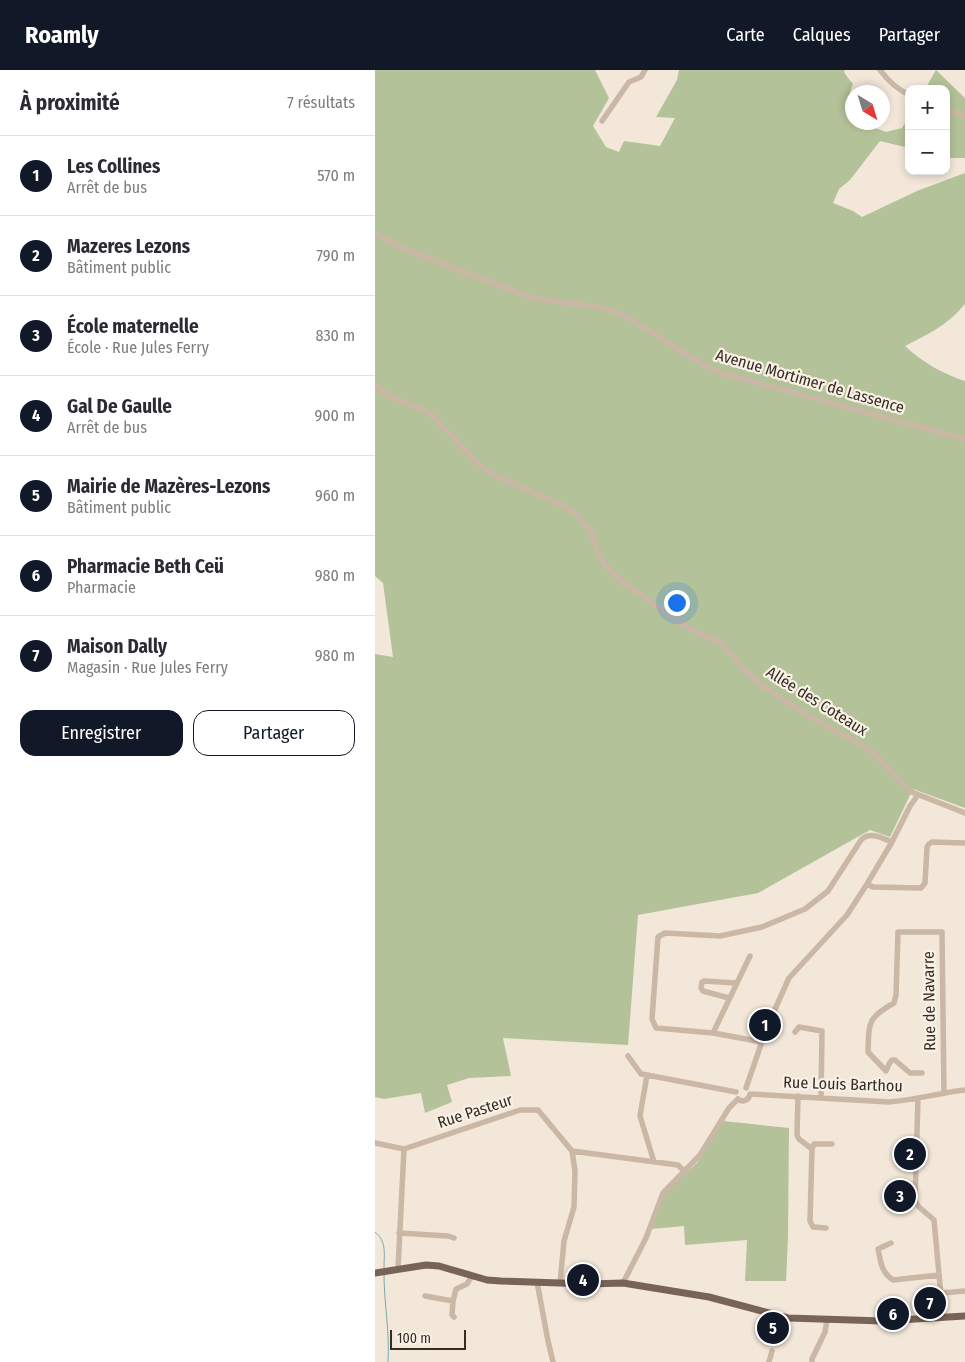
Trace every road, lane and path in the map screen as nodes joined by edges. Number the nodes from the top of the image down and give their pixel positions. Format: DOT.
graph roads {
  1 [pos="645,70"];
  2 [pos="880,70"];
  3 [pos="905,93"];
  4 [pos="950,110"];
  5 [pos="965,116"];
  6 [pos="602,121"];
  7 [pos="375,234"];
  8 [pos="375,385"];
  9 [pos="965,439"];
  10 [pos="918,795"];
  11 [pos="965,814"];
  12 [pos="892,842"];
  13 [pos="965,843"];
  14 [pos="867,884"];
  15 [pos="749,956"];
  16 [pos="736,983"];
  17 [pos="729,998"];
  18 [pos="795,1032"];
  19 [pos="713,1033"];
  20 [pos="762,1042"];
  21 [pos="627,1056"];
  22 [pos="922,1073"];
  23 [pos="647,1075"];
  24 [pos="965,1090"];
  25 [pos="748,1091"];
  26 [pos="736,1092"];
  27 [pos="944,1093"];
  28 [pos="798,1096"];
  29 [pos="821,1098"];
  30 [pos="918,1098"];
  31 [pos="738,1099"];
  32 [pos="375,1143"];
  33 [pos="832,1144"];
  34 [pos="404,1149"];
  35 [pos="812,1149"];
  36 [pos="572,1151"];
  37 [pos="653,1162"];
  38 [pos="684,1171"];
  39 [pos="826,1228"];
  40 [pos="399,1233"];
  41 [pos="453,1238"];
  42 [pos="891,1243"];
  43 [pos="394,1269"];
  44 [pos="376,1272"];
  45 [pos="939,1275"];
  46 [pos="472,1276"];
  47 [pos="537,1282"];
  48 [pos="560,1282"];
  49 [pos="623,1283"];
  50 [pos="965,1291"];
  51 [pos="941,1293"];
  52 [pos="425,1296"];
  53 [pos="453,1301"];
  54 [pos="454,1316"];
  55 [pos="965,1316"];
  56 [pos="943,1317"];
  57 [pos="827,1320"];
  58 [pos="772,1351"];
  59 [pos="553,1362"];
  60 [pos="769,1362"];
  61 [pos="812,1362"];
  1 -- 6 [label="street"];
  2 -- 3 [label="street"];
  4 -- 5 [label="street"];
  7 -- 9 [label="street, Avenue Mortimer de Lassence"];
  8 -- 10 [label="street, Allée des Coteaux"];
  10 -- 11 [label="street, Allée des Coteaux"];
  10 -- 12 [label="street"];
  12 -- 14 [label="street"];
  12 -- 19 [label="street"];
  13 -- 14 [label="street"];
  14 -- 20 [label="street"];
  15 -- 16 [label="street"];
  16 -- 17 [label="street"];
  16 -- 17 [label="street"];
  17 -- 19 [label="street"];
  18 -- 29 [label="street"];
  19 -- 20 [label="street"];
  20 -- 25 [label="street"];
  21 -- 23 [label="street"];
  22 -- 27 [label="street, Rue de Navarre"];
  23 -- 26 [label="street"];
  23 -- 37 [label="street"];
  24 -- 27 [label="street, Rue Louis Barthou"];
  25 -- 26 [label="street"];
  25 -- 28 [label="street, Rue Louis Barthou"];
  25 -- 31 [label="street"];
  26 -- 31 [label="street"];
  27 -- 30 [label="street, Rue Louis Barthou"];
  28 -- 29 [label="street, Rue Louis Barthou"];
  28 -- 35 [label="street"];
  29 -- 30 [label="street, Rue Louis Barthou"];
  30 -- 45 [label="street"];
  31 -- 38 [label="street"];
  32 -- 34 [label="street"];
  33 -- 35 [label="street"];
  34 -- 36 [label="street, Rue Pasteur"];
  34 -- 40 [label="street"];
  35 -- 39 [label="street"];
  36 -- 37 [label="street"];
  36 -- 48 [label="street"];
  37 -- 38 [label="street"];
  38 -- 49 [label="street"];
  40 -- 41 [label="street"];
  40 -- 43 [label="street"];
  42 -- 45 [label="street"];
  43 -- 44 [label="main road"];
  43 -- 46 [label="main road"];
  45 -- 51 [label="street"];
  46 -- 47 [label="main road"];
  46 -- 53 [label="street"];
  47 -- 48 [label="main road"];
  47 -- 59 [label="street"];
  48 -- 49 [label="main road"];
  49 -- 57 [label="main road"];
  50 -- 51 [label="street"];
  51 -- 56 [label="street"];
  52 -- 53 [label="street"];
  53 -- 54 [label="street"];
  55 -- 56 [label="main road"];
  56 -- 57 [label="main road"];
  57 -- 61 [label="street"];
  58 -- 60 [label="street"];
}
